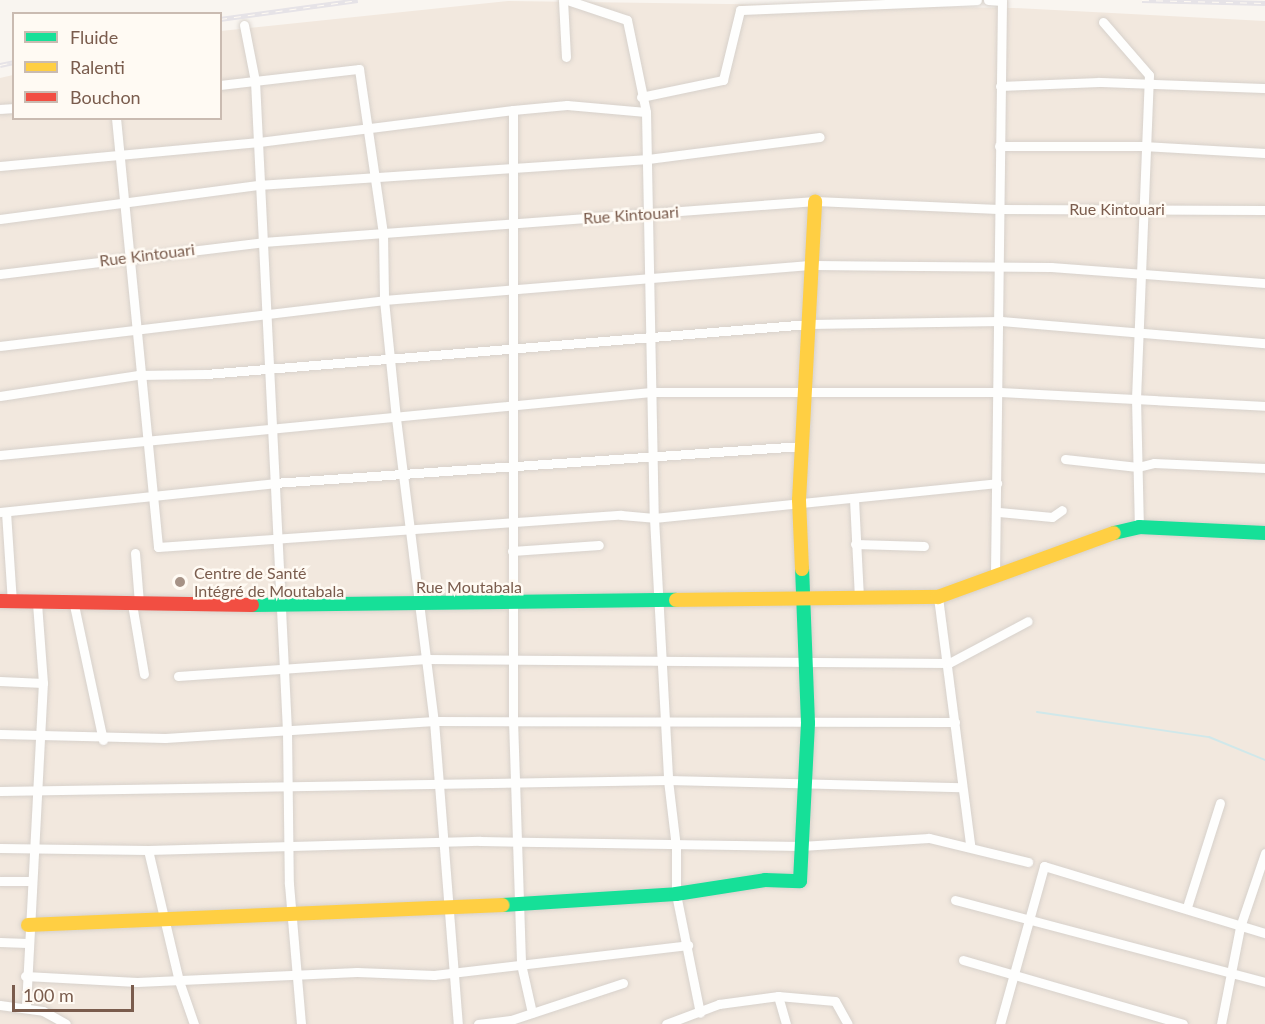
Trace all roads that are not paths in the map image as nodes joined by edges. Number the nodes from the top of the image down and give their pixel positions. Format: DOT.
graph roads {
  1 [pos="565,0"];
  2 [pos="977,0"];
  3 [pos="988,0"];
  4 [pos="1103,22"];
  5 [pos="244,25"];
  6 [pos="566,57"];
  7 [pos="255,81"];
  8 [pos="1148,84"];
  9 [pos="222,85"];
  10 [pos="1000,86"];
  11 [pos="1265,88"];
  12 [pos="641,97"];
  13 [pos="513,110"];
  14 [pos="646,112"];
  15 [pos="116,120"];
  16 [pos="368,127"];
  17 [pos="820,137"];
  18 [pos="258,142"];
  19 [pos="999,146"];
  20 [pos="1143,146"];
  21 [pos="1265,153"];
  22 [pos="119,156"];
  23 [pos="648,159"];
  24 [pos="0,166"];
  25 [pos="512,167"];
  26 [pos="373,175"];
  27 [pos="258,185"];
  28 [pos="815,201"];
  29 [pos="121,204"];
  30 [pos="998,209"];
  31 [pos="1144,209"];
  32 [pos="1265,210"];
  33 [pos="648,213"];
  34 [pos="0,219"];
  35 [pos="513,223"];
  36 [pos="383,233"];
  37 [pos="263,242"];
  38 [pos="128,256"];
  39 [pos="813,265"];
  40 [pos="999,266"];
  41 [pos="0,274"];
  42 [pos="1139,275"];
  43 [pos="648,278"];
  44 [pos="1265,283"];
  45 [pos="510,289"];
  46 [pos="384,300"];
  47 [pos="264,313"];
  48 [pos="1001,321"];
  49 [pos="809,324"];
  50 [pos="134,328"];
  51 [pos="1138,334"];
  52 [pos="649,338"];
  53 [pos="1265,343"];
  54 [pos="0,346"];
  55 [pos="512,348"];
  56 [pos="390,356"];
  57 [pos="267,369"];
  58 [pos="138,375"];
  59 [pos="806,391"];
  60 [pos="651,392"];
  61 [pos="1000,392"];
  62 [pos="0,396"];
  63 [pos="1136,398"];
  64 [pos="512,405"];
  65 [pos="1265,406"];
  66 [pos="396,418"];
  67 [pos="270,429"];
  68 [pos="146,442"];
  69 [pos="802,446"];
  70 [pos="0,455"];
  71 [pos="653,457"];
  72 [pos="1065,459"];
  73 [pos="513,464"];
  74 [pos="1138,467"];
  75 [pos="1265,468"];
  76 [pos="405,474"];
  77 [pos="274,483"];
  78 [pos="997,483"];
  79 [pos="154,497"];
  80 [pos="854,499"];
  81 [pos="799,500"];
  82 [pos="1062,510"];
  83 [pos="3,512"];
  84 [pos="999,512"];
  85 [pos="654,518"];
  86 [pos="512,522"];
  87 [pos="1139,527"];
  88 [pos="411,530"];
  89 [pos="1265,532"];
  90 [pos="278,540"];
  91 [pos="855,544"];
  92 [pos="599,545"];
  93 [pos="924,546"];
  94 [pos="512,551"];
  95 [pos="135,554"];
  96 [pos="995,575"];
  97 [pos="938,597"];
  98 [pos="800,599"];
  99 [pos="859,599"];
  100 [pos="6,602"];
  101 [pos="662,602"];
  102 [pos="136,603"];
  103 [pos="419,603"];
  104 [pos="513,603"];
  105 [pos="37,604"];
  106 [pos="75,605"];
  107 [pos="280,605"];
  108 [pos="1028,621"];
  109 [pos="426,659"];
  110 [pos="513,659"];
  111 [pos="664,661"];
  112 [pos="949,663"];
  113 [pos="807,664"];
  114 [pos="280,669"];
  115 [pos="144,674"];
  116 [pos="178,676"];
  117 [pos="0,681"];
  118 [pos="43,683"];
  119 [pos="667,719"];
  120 [pos="434,720"];
  121 [pos="513,720"];
  122 [pos="955,722"];
  123 [pos="808,723"];
  124 [pos="286,731"];
  125 [pos="39,732"];
  126 [pos="0,734"];
  127 [pos="103,740"];
  128 [pos="668,780"];
  129 [pos="519,782"];
  130 [pos="440,783"];
  131 [pos="804,785"];
  132 [pos="288,786"];
  133 [pos="962,787"];
  134 [pos="37,790"];
  135 [pos="0,791"];
  136 [pos="1220,803"];
  137 [pos="444,842"];
  138 [pos="518,842"];
  139 [pos="289,844"];
  140 [pos="970,845"];
  141 [pos="801,846"];
  142 [pos="0,848"];
  143 [pos="676,848"];
  144 [pos="32,849"];
  145 [pos="148,850"];
  146 [pos="1265,853"];
  147 [pos="1028,862"];
  148 [pos="0,881"];
  149 [pos="30,881"];
  150 [pos="676,894"];
  151 [pos="955,900"];
  152 [pos="518,905"];
  153 [pos="1187,907"];
  154 [pos="447,910"];
  155 [pos="290,914"];
  156 [pos="163,918"];
  157 [pos="1031,922"];
  158 [pos="28,925"];
  159 [pos="1240,927"];
  160 [pos="1265,933"];
  161 [pos="0,942"];
  162 [pos="27,944"];
  163 [pos="688,945"];
  164 [pos="963,960"];
  165 [pos="521,964"];
  166 [pos="450,971"];
  167 [pos="1231,974"];
  168 [pos="297,975"];
  169 [pos="25,976"];
  170 [pos="1014,978"];
  171 [pos="178,981"];
  172 [pos="1265,982"];
  173 [pos="623,984"];
  174 [pos="778,996"];
  175 [pos="0,1005"];
  176 [pos="26,1006"];
  177 [pos="532,1012"];
  178 [pos="700,1013"];
  179 [pos="1138,1013"];
  180 [pos="66,1024"];
  181 [pos="194,1024"];
  182 [pos="301,1024"];
  183 [pos="458,1024"];
  184 [pos="478,1024"];
  185 [pos="666,1024"];
  186 [pos="786,1024"];
  187 [pos="848,1024"];
  188 [pos="1000,1024"];
  189 [pos="1136,1024"];
  190 [pos="1183,1024"];
  191 [pos="1221,1024"];
  1 -- 6 [label="street"];
  1 -- 12 [label="street"];
  2 -- 12 [label="street"];
  3 -- 10 [label="street"];
  4 -- 8 [label="street"];
  5 -- 7 [label="street"];
  7 -- 9 [label="street"];
  7 -- 16 [label="street"];
  7 -- 18 [label="street"];
  8 -- 10 [label="street"];
  8 -- 11 [label="street"];
  8 -- 20 [label="street"];
  10 -- 19 [label="street"];
  12 -- 14 [label="street"];
  13 -- 14 [label="street"];
  13 -- 16 [label="street"];
  13 -- 25 [label="street"];
  14 -- 23 [label="street"];
  15 -- 22 [label="street"];
  16 -- 18 [label="street"];
  16 -- 26 [label="street"];
  17 -- 23 [label="street"];
  18 -- 22 [label="street"];
  18 -- 27 [label="street"];
  19 -- 20 [label="street"];
  19 -- 30 [label="street"];
  20 -- 21 [label="street"];
  20 -- 31 [label="street"];
  22 -- 24 [label="street"];
  22 -- 29 [label="street"];
  23 -- 25 [label="street"];
  23 -- 33 [label="street"];
  25 -- 26 [label="street"];
  25 -- 35 [label="street"];
  26 -- 27 [label="street"];
  26 -- 36 [label="street"];
  27 -- 29 [label="street"];
  27 -- 37 [label="street"];
  28 -- 30 [label="street, Rue Kintouari"];
  28 -- 33 [label="street, Rue Kintouari"];
  28 -- 39 [label="street"];
  29 -- 34 [label="street"];
  29 -- 38 [label="street"];
  30 -- 31 [label="street, Rue Kintouari"];
  30 -- 40 [label="street"];
  31 -- 32 [label="street, Rue Kintouari"];
  31 -- 42 [label="street"];
  33 -- 35 [label="street, Rue Kintouari"];
  33 -- 43 [label="street"];
  35 -- 36 [label="street, Rue Kintouari"];
  35 -- 45 [label="street"];
  36 -- 37 [label="street, Rue Kintouari"];
  36 -- 46 [label="street"];
  37 -- 38 [label="street, Rue Kintouari"];
  37 -- 47 [label="street"];
  38 -- 41 [label="street, Rue Kintouari"];
  38 -- 50 [label="street"];
  39 -- 40 [label="street"];
  39 -- 43 [label="street"];
  39 -- 49 [label="street"];
  40 -- 42 [label="street"];
  40 -- 48 [label="street"];
  42 -- 44 [label="street"];
  42 -- 51 [label="street"];
  43 -- 45 [label="street"];
  43 -- 52 [label="street"];
  45 -- 46 [label="street"];
  45 -- 55 [label="street"];
  46 -- 47 [label="street"];
  46 -- 56 [label="street"];
  47 -- 50 [label="street"];
  47 -- 57 [label="street"];
  48 -- 49 [label="street"];
  48 -- 51 [label="street"];
  48 -- 61 [label="street"];
  49 -- 52 [label="street"];
  49 -- 59 [label="street"];
  50 -- 54 [label="street"];
  50 -- 58 [label="street"];
  51 -- 53 [label="street"];
  51 -- 63 [label="street"];
  52 -- 55 [label="street"];
  52 -- 60 [label="street"];
  55 -- 56 [label="street"];
  55 -- 64 [label="street"];
  56 -- 57 [label="street"];
  56 -- 66 [label="street"];
  57 -- 58 [label="street"];
  57 -- 67 [label="street"];
  58 -- 62 [label="street"];
  58 -- 68 [label="street"];
  59 -- 60 [label="street"];
  59 -- 61 [label="street"];
  59 -- 69 [label="street"];
  60 -- 64 [label="street"];
  60 -- 71 [label="street"];
  61 -- 63 [label="street"];
  61 -- 78 [label="street"];
  63 -- 65 [label="street"];
  63 -- 74 [label="street"];
  64 -- 66 [label="street"];
  64 -- 73 [label="street"];
  66 -- 67 [label="street"];
  66 -- 76 [label="street"];
  67 -- 68 [label="street"];
  67 -- 77 [label="street"];
  68 -- 70 [label="street"];
  68 -- 79 [label="street"];
  69 -- 71 [label="street"];
  69 -- 81 [label="street"];
  71 -- 73 [label="street"];
  71 -- 85 [label="street"];
  72 -- 74 [label="street"];
  73 -- 76 [label="street"];
  73 -- 86 [label="street"];
  74 -- 75 [label="street"];
  74 -- 87 [label="street"];
  76 -- 77 [label="street"];
  76 -- 88 [label="street"];
  77 -- 79 [label="street"];
  77 -- 90 [label="street"];
  78 -- 80 [label="street"];
  78 -- 84 [label="street"];
  79 -- 83 [label="street"];
  79 -- 90 [label="street"];
  80 -- 81 [label="street"];
  80 -- 91 [label="street"];
  81 -- 85 [label="street"];
  81 -- 98 [label="street"];
  82 -- 84 [label="street"];
  83 -- 100 [label="street"];
  84 -- 96 [label="street"];
  85 -- 86 [label="street"];
  85 -- 101 [label="street"];
  86 -- 88 [label="street"];
  86 -- 94 [label="street"];
  87 -- 89 [label="street, Rue Moutabala"];
  87 -- 96 [label="street, Rue Moutabala"];
  88 -- 90 [label="street"];
  88 -- 103 [label="street"];
  90 -- 107 [label="street"];
  91 -- 93 [label="street"];
  91 -- 99 [label="street"];
  92 -- 94 [label="street"];
  94 -- 104 [label="street"];
  95 -- 102 [label="street"];
  96 -- 97 [label="street, Rue Moutabala"];
  97 -- 99 [label="street, Rue Moutabala"];
  97 -- 112 [label="street"];
  98 -- 99 [label="street, Rue Moutabala"];
  98 -- 101 [label="street, Rue Moutabala"];
  98 -- 113 [label="street"];
  100 -- 105 [label="street, Rue Moutabala"];
  101 -- 104 [label="street, Rue Moutabala"];
  101 -- 111 [label="street"];
  102 -- 106 [label="street, Rue Moutabala"];
  102 -- 107 [label="street, Rue Moutabala"];
  102 -- 115 [label="street"];
  103 -- 104 [label="street, Rue Moutabala"];
  103 -- 107 [label="street, Rue Moutabala"];
  103 -- 109 [label="street"];
  104 -- 110 [label="street"];
  105 -- 106 [label="street, Rue Moutabala"];
  105 -- 118 [label="street"];
  106 -- 127 [label="street"];
  107 -- 114 [label="street"];
  108 -- 112 [label="street"];
  109 -- 110 [label="street"];
  109 -- 114 [label="street"];
  109 -- 120 [label="street"];
  110 -- 111 [label="street"];
  110 -- 121 [label="street"];
  111 -- 113 [label="street"];
  111 -- 119 [label="street"];
  112 -- 113 [label="street"];
  112 -- 122 [label="street"];
  113 -- 123 [label="street"];
  114 -- 116 [label="street"];
  114 -- 124 [label="street"];
  117 -- 118 [label="street"];
  118 -- 125 [label="street"];
  119 -- 121 [label="street"];
  119 -- 123 [label="street"];
  119 -- 128 [label="street"];
  120 -- 121 [label="street"];
  120 -- 124 [label="street"];
  120 -- 130 [label="street"];
  121 -- 129 [label="street"];
  122 -- 123 [label="street"];
  122 -- 133 [label="street"];
  123 -- 131 [label="street"];
  124 -- 127 [label="street"];
  124 -- 132 [label="street"];
  125 -- 126 [label="street"];
  125 -- 127 [label="street"];
  125 -- 134 [label="street"];
  128 -- 129 [label="street"];
  128 -- 131 [label="street"];
  128 -- 143 [label="street"];
  129 -- 130 [label="street"];
  129 -- 138 [label="street"];
  130 -- 132 [label="street"];
  130 -- 137 [label="street"];
  131 -- 133 [label="street"];
  131 -- 141 [label="street"];
  132 -- 134 [label="street"];
  132 -- 139 [label="street"];
  133 -- 140 [label="street"];
  134 -- 135 [label="street"];
  134 -- 144 [label="street"];
  136 -- 153 [label="street"];
  137 -- 138 [label="street"];
  137 -- 139 [label="street"];
  137 -- 154 [label="street"];
  138 -- 143 [label="street"];
  138 -- 152 [label="street"];
  139 -- 145 [label="street"];
  139 -- 155 [label="street"];
  140 -- 141 [label="street"];
  140 -- 147 [label="street"];
  141 -- 143 [label="street"];
  141 -- 150 [label="street"];
  142 -- 144 [label="street"];
  143 -- 150 [label="street"];
  144 -- 145 [label="street"];
  144 -- 149 [label="street"];
  145 -- 156 [label="street"];
  146 -- 159 [label="street"];
  148 -- 149 [label="street"];
  149 -- 158 [label="street"];
  150 -- 152 [label="street"];
  150 -- 163 [label="street"];
  151 -- 157 [label="street"];
  152 -- 154 [label="street"];
  152 -- 165 [label="street"];
  153 -- 157 [label="street"];
  153 -- 159 [label="street"];
  154 -- 155 [label="street"];
  154 -- 166 [label="street"];
  155 -- 156 [label="street"];
  155 -- 168 [label="street"];
  156 -- 158 [label="street"];
  156 -- 171 [label="street"];
  157 -- 167 [label="street"];
  157 -- 170 [label="street"];
  158 -- 162 [label="street"];
  159 -- 160 [label="street"];
  159 -- 167 [label="street"];
  161 -- 162 [label="street"];
  162 -- 169 [label="street"];
  163 -- 165 [label="street"];
  163 -- 178 [label="street"];
  164 -- 170 [label="street"];
  165 -- 166 [label="street"];
  165 -- 177 [label="street"];
  166 -- 168 [label="street"];
  166 -- 183 [label="street"];
  167 -- 172 [label="street"];
  167 -- 191 [label="street"];
  168 -- 171 [label="street"];
  168 -- 182 [label="street"];
  169 -- 171 [label="street"];
  169 -- 176 [label="street"];
  170 -- 179 [label="street"];
  170 -- 188 [label="street"];
  171 -- 181 [label="street"];
  173 -- 177 [label="street"];
  174 -- 178 [label="street"];
  174 -- 186 [label="street"];
  174 -- 187 [label="street"];
  175 -- 176 [label="street"];
  176 -- 180 [label="street"];
  177 -- 184 [label="street"];
  178 -- 185 [label="street"];
  179 -- 189 [label="street"];
  179 -- 190 [label="street"];
}
